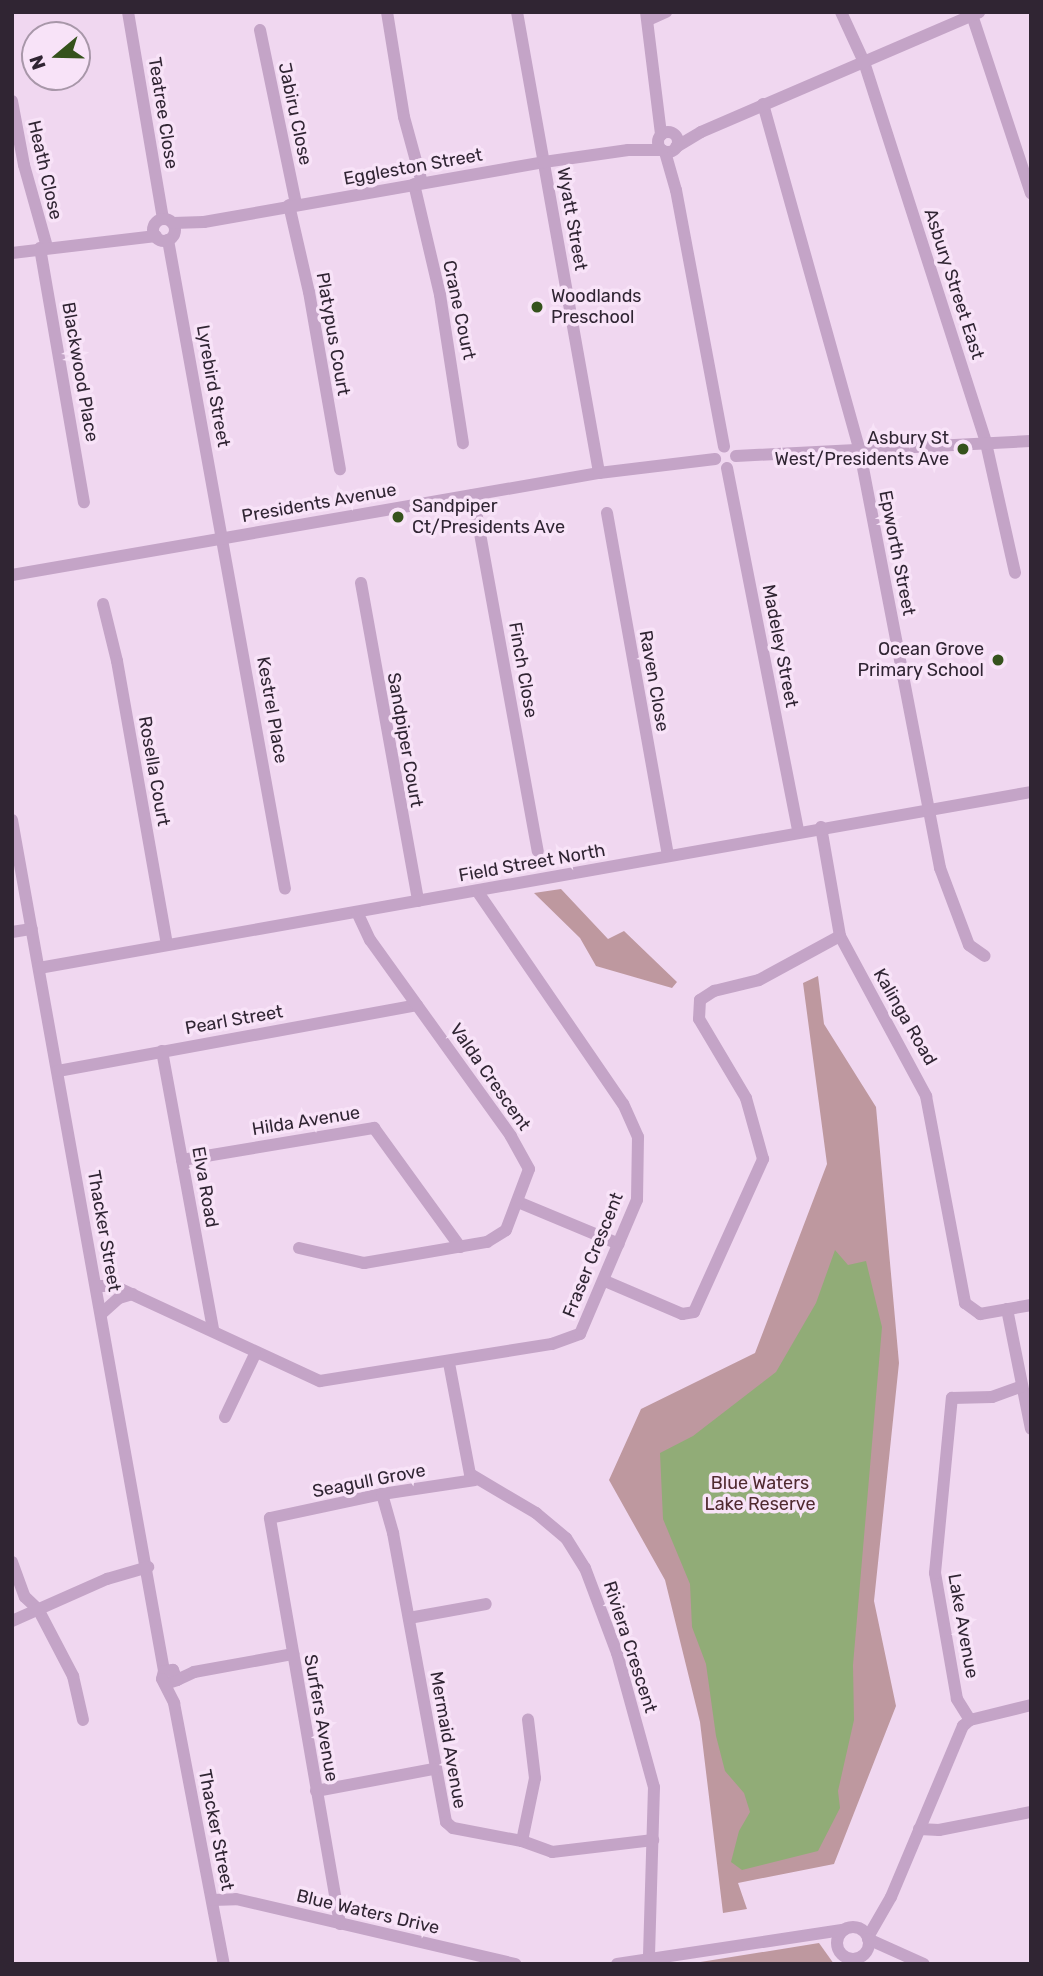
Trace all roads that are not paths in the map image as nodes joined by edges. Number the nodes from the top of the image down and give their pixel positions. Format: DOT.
graph roads {
  1 [pos="128,12"];
  2 [pos="387,12"];
  3 [pos="517,12"];
  4 [pos="666,12"];
  5 [pos="841,12"];
  6 [pos="974,13"];
  7 [pos="647,16"];
  8 [pos="260,30"];
  9 [pos="864,62"];
  10 [pos="12,101"];
  11 [pos="763,104"];
  12 [pos="668,143"];
  13 [pos="544,162"];
  14 [pos="418,183"];
  15 [pos="1031,193"];
  16 [pos="292,205"];
  17 [pos="165,229"];
  18 [pos="44,247"];
  19 [pos="12,253"];
  20 [pos="1031,441"];
  21 [pos="463,443"];
  22 [pos="986,443"];
  23 [pos="724,447"];
  24 [pos="859,447"];
  25 [pos="736,456"];
  26 [pos="715,459"];
  27 [pos="727,468"];
  28 [pos="340,470"];
  29 [pos="599,473"];
  30 [pos="473,495"];
  31 [pos="84,502"];
  32 [pos="607,513"];
  33 [pos="224,537"];
  34 [pos="1015,573"];
  35 [pos="12,575"];
  36 [pos="361,583"];
  37 [pos="103,604"];
  38 [pos="1031,792"];
  39 [pos="929,809"];
  40 [pos="12,820"];
  41 [pos="821,827"];
  42 [pos="798,831"];
  43 [pos="538,851"];
  44 [pos="668,855"];
  45 [pos="285,889"];
  46 [pos="477,891"];
  47 [pos="418,901"];
  48 [pos="357,912"];
  49 [pos="32,929"];
  50 [pos="12,932"];
  51 [pos="839,936"];
  52 [pos="167,945"];
  53 [pos="985,956"];
  54 [pos="39,968"];
  55 [pos="417,1005"];
  56 [pos="162,1051"];
  57 [pos="58,1071"];
  58 [pos="183,1160"];
  59 [pos="518,1202"];
  60 [pos="619,1244"];
  61 [pos="460,1247"];
  62 [pos="299,1248"];
  63 [pos="604,1281"];
  64 [pos="96,1286"];
  65 [pos="132,1294"];
  66 [pos="1031,1305"];
  67 [pos="1007,1309"];
  68 [pos="101,1314"];
  69 [pos="213,1330"];
  70 [pos="255,1353"];
  71 [pos="449,1363"];
  72 [pos="1022,1386"];
  73 [pos="225,1417"];
  74 [pos="1030,1426"];
  75 [pos="475,1480"];
  76 [pos="382,1494"];
  77 [pos="270,1518"];
  78 [pos="12,1562"];
  79 [pos="148,1567"];
  80 [pos="486,1604"];
  81 [pos="38,1609"];
  82 [pos="409,1618"];
  83 [pos="12,1621"];
  84 [pos="293,1654"];
  85 [pos="172,1676"];
  86 [pos="1031,1705"];
  87 [pos="528,1719"];
  88 [pos="83,1720"];
  89 [pos="970,1720"];
  90 [pos="434,1769"];
  91 [pos="316,1791"];
  92 [pos="1031,1812"];
  93 [pos="919,1829"];
  94 [pos="653,1840"];
  95 [pos="522,1841"];
  96 [pos="212,1899"];
  97 [pos="884,1908"];
  98 [pos="341,1924"];
  99 [pos="848,1929"];
  100 [pos="810,1935"];
  101 [pos="867,1949"];
  102 [pos="843,1957"];
  103 [pos="649,1958"];
  104 [pos="224,1964"];
  105 [pos="516,1964"];
  106 [pos="617,1964"];
  107 [pos="924,1964"];
  1 -- 17 [label="street, Teatree Close"];
  2 -- 14 [label="street, Crane Court"];
  3 -- 13 [label="street, Wyatt Street"];
  4 -- 7 [label="street"];
  5 -- 9 [label="street, Asbury Street East"];
  6 -- 9 [label="street, Eggleston Street"];
  6 -- 15 [label="street"];
  7 -- 12 [label="street"];
  8 -- 16 [label="street, Jabiru Close"];
  9 -- 11 [label="street, Eggleston Street"];
  9 -- 22 [label="street, Asbury Street East"];
  10 -- 18 [label="street, Heath Close"];
  11 -- 12 [label="street, Eggleston Street"];
  11 -- 24 [label="street, Epworth Street"];
  12 -- 13 [label="street, Eggleston Street"];
  12 -- 23 [label="street"];
  13 -- 14 [label="street, Eggleston Street"];
  13 -- 29 [label="street, Wyatt Street"];
  14 -- 16 [label="street, Eggleston Street"];
  14 -- 21 [label="street, Crane Court"];
  16 -- 17 [label="street, Eggleston Street"];
  16 -- 28 [label="street, Platypus Court"];
  17 -- 18 [label="street, Eggleston Street"];
  17 -- 33 [label="street, Lyrebird Street"];
  18 -- 19 [label="street, Eggleston Street"];
  18 -- 31 [label="street, Blackwood Place"];
  20 -- 22 [label="street"];
  22 -- 24 [label="street"];
  22 -- 34 [label="street, Asbury Street East"];
  23 -- 25 [label="street"];
  23 -- 26 [label="street"];
  24 -- 25 [label="street"];
  24 -- 39 [label="street, Epworth Street"];
  25 -- 27 [label="street"];
  26 -- 27 [label="street"];
  26 -- 29 [label="street, Presidents Avenue"];
  27 -- 42 [label="street, Madeley Street"];
  29 -- 30 [label="street, Presidents Avenue"];
  30 -- 33 [label="street, Presidents Avenue"];
  30 -- 43 [label="street, Finch Close"];
  32 -- 44 [label="street, Raven Close"];
  33 -- 35 [label="street, Presidents Avenue"];
  33 -- 45 [label="street, Kestrel Place"];
  36 -- 47 [label="street, Sandpiper Court"];
  37 -- 52 [label="street, Rosella Court"];
  38 -- 39 [label="street, Field Street North"];
  39 -- 41 [label="street, Field Street North"];
  39 -- 53 [label="street, Epworth Street"];
  40 -- 49 [label="street, Thacker Street"];
  41 -- 42 [label="street, Field Street North"];
  41 -- 51 [label="street, Kalinga Road"];
  42 -- 44 [label="street, Field Street North"];
  44 -- 46 [label="street, Field Street North"];
  46 -- 47 [label="street, Field Street North"];
  46 -- 60 [label="street, Fraser Crescent"];
  47 -- 48 [label="street, Field Street North"];
  48 -- 52 [label="street, Field Street North"];
  48 -- 55 [label="street, Valda Crescent"];
  49 -- 50 [label="street"];
  49 -- 54 [label="street, Thacker Street"];
  51 -- 63 [label="street"];
  51 -- 67 [label="street, Kalinga Road"];
  52 -- 54 [label="street, Field Street North"];
  54 -- 57 [label="street, Thacker Street"];
  55 -- 56 [label="street, Pearl Street"];
  55 -- 59 [label="street, Valda Crescent"];
  56 -- 57 [label="street, Pearl Street"];
  56 -- 58 [label="street, Elva Road"];
  57 -- 64 [label="street, Thacker Street"];
  58 -- 61 [label="street, Hilda Avenue"];
  58 -- 69 [label="street, Elva Road"];
  59 -- 60 [label="street"];
  59 -- 61 [label="street, Valda Crescent"];
  60 -- 63 [label="street, Fraser Crescent"];
  61 -- 62 [label="street, Valda Crescent"];
  63 -- 71 [label="street, Fraser Crescent"];
  64 -- 65 [label="street, Fraser Crescent"];
  64 -- 68 [label="street, Thacker Street"];
  65 -- 68 [label="street"];
  65 -- 69 [label="street, Fraser Crescent"];
  66 -- 67 [label="street"];
  67 -- 72 [label="street"];
  68 -- 79 [label="street, Thacker Street"];
  69 -- 70 [label="street, Fraser Crescent"];
  70 -- 71 [label="street, Fraser Crescent"];
  70 -- 73 [label="street"];
  71 -- 75 [label="street"];
  72 -- 74 [label="street"];
  72 -- 89 [label="street, Lake Avenue"];
  75 -- 76 [label="street, Seagull Grove"];
  75 -- 94 [label="street, Riviera Crescent"];
  76 -- 77 [label="street, Seagull Grove"];
  76 -- 82 [label="street, Mermaid Avenue"];
  77 -- 84 [label="street, Surfers Avenue"];
  78 -- 81 [label="street"];
  79 -- 81 [label="street"];
  79 -- 85 [label="street, Thacker Street"];
  80 -- 82 [label="street"];
  81 -- 83 [label="street"];
  81 -- 88 [label="street"];
  82 -- 90 [label="street, Mermaid Avenue"];
  84 -- 85 [label="street"];
  84 -- 91 [label="street, Surfers Avenue"];
  85 -- 96 [label="street, Thacker Street"];
  86 -- 89 [label="street"];
  87 -- 95 [label="street"];
  89 -- 93 [label="street"];
  90 -- 91 [label="street"];
  90 -- 95 [label="street, Mermaid Avenue"];
  91 -- 98 [label="street, Surfers Avenue"];
  92 -- 93 [label="street"];
  93 -- 97 [label="street"];
  94 -- 95 [label="street, Mermaid Avenue"];
  94 -- 103 [label="street, Riviera Crescent"];
  96 -- 98 [label="street, Blue Waters Drive"];
  96 -- 104 [label="street, Thacker Street"];
  97 -- 99 [label="street"];
  97 -- 101 [label="street"];
  98 -- 105 [label="street, Blue Waters Drive"];
  99 -- 100 [label="street"];
  99 -- 101 [label="street"];
  99 -- 102 [label="street"];
  100 -- 102 [label="street"];
  100 -- 103 [label="street"];
  101 -- 102 [label="street"];
  101 -- 107 [label="street"];
  103 -- 106 [label="street"];
}
